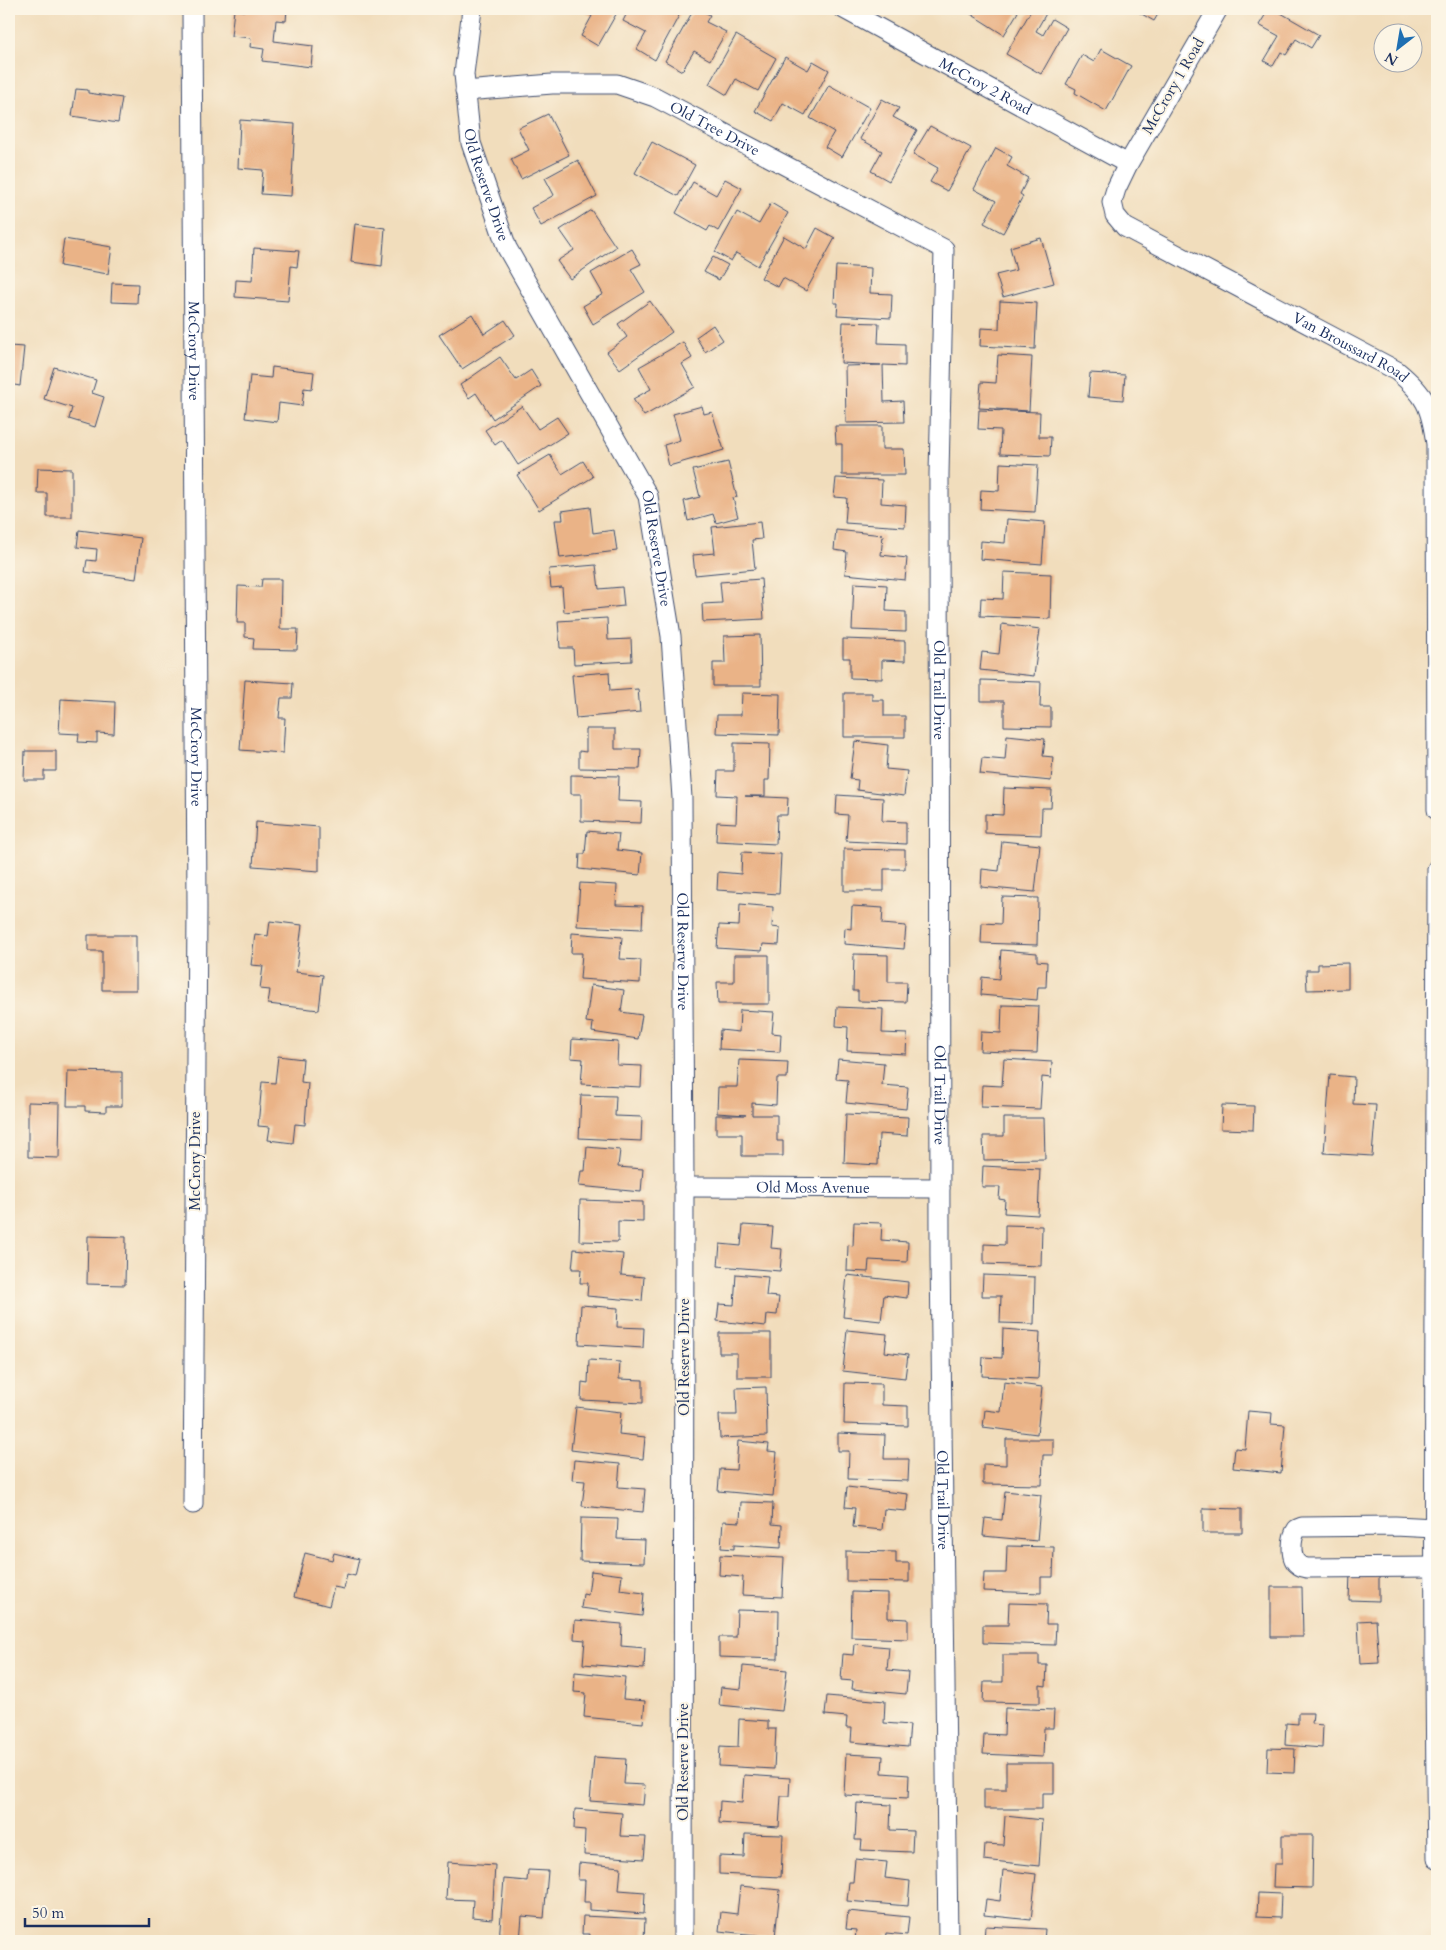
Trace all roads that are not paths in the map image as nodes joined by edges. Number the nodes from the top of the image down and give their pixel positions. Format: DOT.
graph roads {
  1 [pos="192,9"];
  2 [pos="472,9"];
  3 [pos="844,9"];
  4 [pos="1218,9"];
  5 [pos="466,90"];
  6 [pos="1128,164"];
  7 [pos="944,248"];
  8 [pos="1437,810"];
  9 [pos="1437,869"];
  10 [pos="684,1187"];
  11 [pos="940,1188"];
  12 [pos="193,1504"];
  13 [pos="1434,1528"];
  14 [pos="1434,1567"];
  15 [pos="1437,1859"];
  16 [pos="683,1941"];
  17 [pos="948,1941"];
  1 -- 12 [label="street, McCrory Drive"];
  2 -- 5 [label="street, Old Reserve Drive"];
  3 -- 6 [label="street, McCroy 2 Road"];
  4 -- 6 [label="street, McCrory 1 Road"];
  5 -- 7 [label="street, Old Tree Drive"];
  5 -- 10 [label="street, Old Reserve Drive"];
  6 -- 8 [label="street, Van Broussard Road"];
  7 -- 11 [label="street, Old Trail Drive"];
  9 -- 13 [label="street"];
  10 -- 11 [label="street, Old Moss Avenue"];
  10 -- 16 [label="street, Old Reserve Drive"];
  11 -- 17 [label="street, Old Trail Drive"];
  13 -- 14 [label="street"];
  13 -- 14 [label="street"];
  14 -- 15 [label="street"];
}
